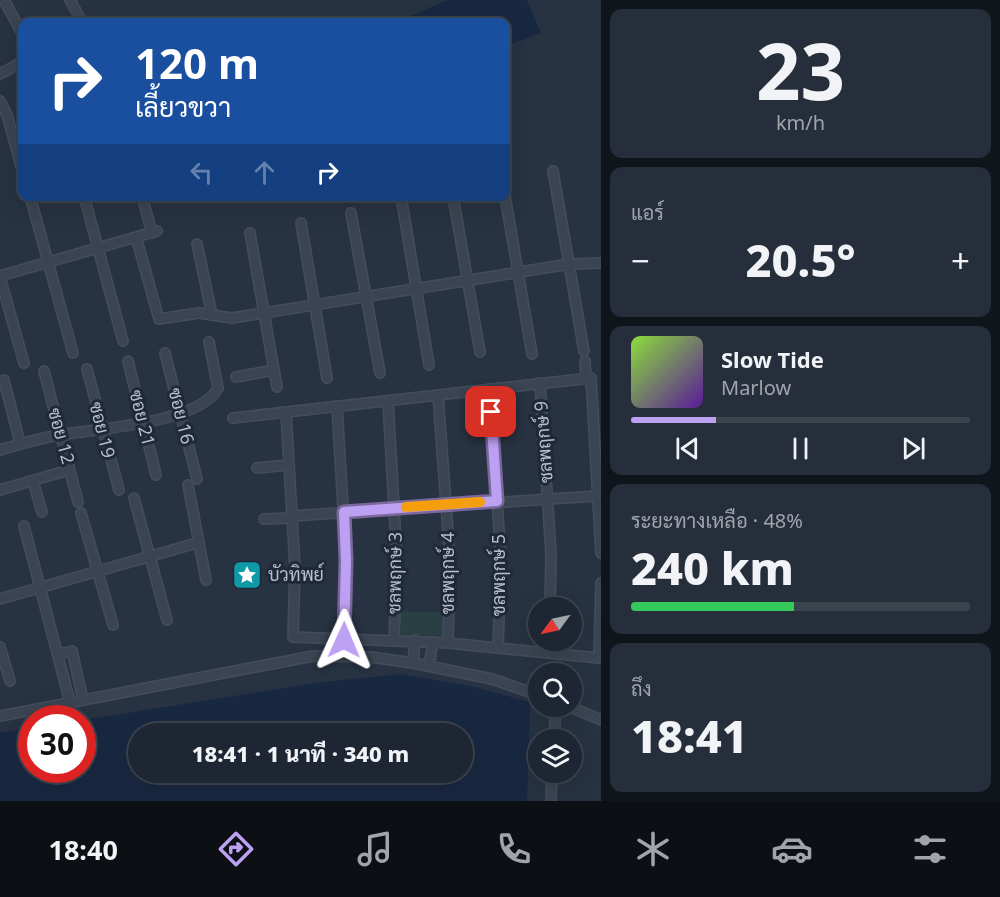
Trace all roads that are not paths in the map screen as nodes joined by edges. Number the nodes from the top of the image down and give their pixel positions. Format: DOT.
graph roads {
  1 [pos="4,0"];
  2 [pos="70,0"];
  3 [pos="80,18"];
  4 [pos="18,26"];
  5 [pos="18,64"];
  6 [pos="0,74"];
  7 [pos="0,101"];
  8 [pos="18,155"];
  9 [pos="553,171"];
  10 [pos="31,201"];
  11 [pos="85,201"];
  12 [pos="144,201"];
  13 [pos="454,201"];
  14 [pos="506,201"];
  15 [pos="402,202"];
  16 [pos="351,213"];
  17 [pos="301,223"];
  18 [pos="250,233"];
  19 [pos="136,237"];
  20 [pos="197,244"];
  21 [pos="99,248"];
  22 [pos="49,262"];
  23 [pos="601,263"];
  24 [pos="570,264"];
  25 [pos="519,272"];
  26 [pos="0,276"];
  27 [pos="468,280"];
  28 [pos="417,289"];
  29 [pos="366,297"];
  30 [pos="315,305"];
  31 [pos="264,313"];
  32 [pos="212,315"];
  33 [pos="123,342"];
  34 [pos="209,342"];
  35 [pos="584,351"];
  36 [pos="480,352"];
  37 [pos="73,353"];
  38 [pos="165,353"];
  39 [pos="532,354"];
  40 [pos="585,361"];
  41 [pos="128,362"];
  42 [pos="24,363"];
  43 [pos="429,365"];
  44 [pos="87,369"];
  45 [pos="274,370"];
  46 [pos="44,371"];
  47 [pos="380,373"];
  48 [pos="236,377"];
  49 [pos="327,378"];
  50 [pos="588,378"];
  51 [pos="4,380"];
  52 [pos="540,383"];
  53 [pos="277,387"];
  54 [pos="489,389"];
  55 [pos="438,395"];
  56 [pos="388,401"];
  57 [pos="337,406"];
  58 [pos="180,412"];
  59 [pos="286,412"];
  60 [pos="233,418"];
  61 [pos="141,423"];
  62 [pos="101,431"];
  63 [pos="60,435"];
  64 [pos="21,443"];
  65 [pos="0,450"];
  66 [pos="289,465"];
  67 [pos="257,468"];
  68 [pos="69,470"];
  69 [pos="156,475"];
  70 [pos="197,479"];
  71 [pos="33,481"];
  72 [pos="188,485"];
  73 [pos="0,490"];
  74 [pos="119,490"];
  75 [pos="599,496"];
  76 [pos="134,498"];
  77 [pos="547,500"];
  78 [pos="497,501"];
  79 [pos="78,502"];
  80 [pos="446,504"];
  81 [pos="395,507"];
  82 [pos="42,512"];
  83 [pos="344,512"];
  84 [pos="81,513"];
  85 [pos="292,517"];
  86 [pos="264,519"];
  87 [pos="24,526"];
  88 [pos="197,543"];
  89 [pos="601,553"];
  90 [pos="150,556"];
  91 [pos="98,571"];
  92 [pos="206,580"];
  93 [pos="601,584"];
  94 [pos="42,587"];
  95 [pos="550,597"];
  96 [pos="0,599"];
  97 [pos="167,620"];
  98 [pos="113,625"];
  99 [pos="344,640"];
  100 [pos="394,640"];
  101 [pos="415,640"];
  102 [pos="433,642"];
  103 [pos="448,643"];
  104 [pos="0,647"];
  105 [pos="498,648"];
  106 [pos="549,653"];
  107 [pos="59,654"];
  108 [pos="413,663"];
  109 [pos="429,665"];
  110 [pos="10,681"];
  111 [pos="528,692"];
  112 [pos="83,700"];
  113 [pos="70,702"];
  114 [pos="582,712"];
  115 [pos="0,716"];
  116 [pos="601,720"];
  117 [pos="552,783"];
  118 [pos="551,801"];
  1 -- 4 [label="street"];
  2 -- 3 [label="street"];
  5 -- 6 [label="street"];
  7 -- 8 [label="street"];
  9 -- 24 [label="street"];
  10 -- 22 [label="street"];
  11 -- 21 [label="street"];
  12 -- 19 [label="street"];
  13 -- 27 [label="street"];
  14 -- 25 [label="street"];
  15 -- 28 [label="street"];
  16 -- 29 [label="street"];
  17 -- 30 [label="street"];
  18 -- 31 [label="street"];
  19 -- 21 [label="street"];
  19 -- 32 [label="street"];
  20 -- 32 [label="street"];
  21 -- 22 [label="street"];
  21 -- 33 [label="street"];
  22 -- 26 [label="street"];
  22 -- 37 [label="street"];
  23 -- 24 [label="street"];
  24 -- 25 [label="street"];
  24 -- 35 [label="street"];
  25 -- 27 [label="street"];
  25 -- 39 [label="street"];
  26 -- 42 [label="street"];
  27 -- 28 [label="street"];
  27 -- 36 [label="street"];
  28 -- 29 [label="street"];
  28 -- 43 [label="street"];
  29 -- 30 [label="street"];
  29 -- 47 [label="street"];
  30 -- 31 [label="street"];
  30 -- 49 [label="street"];
  31 -- 32 [label="street"];
  31 -- 45 [label="street"];
  34 -- 58 [label="street"];
  38 -- 58 [label="street, ซอย 16"];
  40 -- 50 [label="street"];
  41 -- 61 [label="street, ซอย 21"];
  44 -- 62 [label="street, ซอย 19"];
  45 -- 48 [label="street"];
  45 -- 53 [label="street"];
  46 -- 63 [label="street, ซอย 12"];
  50 -- 52 [label="street"];
  50 -- 75 [label="street"];
  51 -- 64 [label="street"];
  52 -- 54 [label="street"];
  52 -- 77 [label="street, ชลพฤกษ์ 9"];
  54 -- 55 [label="street"];
  54 -- 78 [label="street, ชลพฤกษ์ 5"];
  55 -- 56 [label="street"];
  55 -- 80 [label="street, ชลพฤกษ์ 4"];
  56 -- 57 [label="street"];
  56 -- 81 [label="street, ชลพฤกษ์ 3"];
  57 -- 59 [label="street"];
  57 -- 83 [label="street"];
  58 -- 61 [label="street"];
  58 -- 70 [label="street, ซอย 16"];
  59 -- 60 [label="street"];
  59 -- 66 [label="street"];
  61 -- 62 [label="street"];
  61 -- 69 [label="street, ซอย 21"];
  62 -- 63 [label="street"];
  62 -- 74 [label="street, ซอย 19"];
  63 -- 64 [label="street"];
  63 -- 68 [label="street, ซอย 12"];
  64 -- 65 [label="street"];
  66 -- 67 [label="street"];
  66 -- 85 [label="street"];
  68 -- 71 [label="street"];
  68 -- 79 [label="street, ซอย 12"];
  71 -- 73 [label="street"];
  71 -- 82 [label="street"];
  72 -- 88 [label="street"];
  75 -- 77 [label="street"];
  75 -- 89 [label="street"];
  76 -- 90 [label="street"];
  77 -- 78 [label="street"];
  77 -- 95 [label="street, ชลพฤกษ์ 9"];
  78 -- 80 [label="street"];
  78 -- 105 [label="street, ชลพฤกษ์ 5"];
  80 -- 81 [label="street"];
  80 -- 103 [label="street, ชลพฤกษ์ 4"];
  81 -- 83 [label="street"];
  81 -- 100 [label="street, ชลพฤกษ์ 3"];
  83 -- 85 [label="street"];
  83 -- 99 [label="street"];
  84 -- 91 [label="street"];
  85 -- 86 [label="street"];
  85 -- 99 [label="street"];
  87 -- 94 [label="street"];
  88 -- 90 [label="street"];
  88 -- 92 [label="street"];
  90 -- 91 [label="street"];
  90 -- 97 [label="street"];
  91 -- 94 [label="street"];
  91 -- 98 [label="street"];
  93 -- 106 [label="street"];
  94 -- 96 [label="street"];
  94 -- 107 [label="street"];
  99 -- 100 [label="street"];
  100 -- 101 [label="street"];
  101 -- 102 [label="street"];
  101 -- 108 [label="street"];
  102 -- 103 [label="street"];
  102 -- 109 [label="street"];
  103 -- 105 [label="street"];
  104 -- 110 [label="street"];
  105 -- 106 [label="street"];
  107 -- 112 [label="street"];
  107 -- 113 [label="street"];
  108 -- 109 [label="street"];
  108 -- 112 [label="street"];
  109 -- 111 [label="street"];
  112 -- 113 [label="street"];
  113 -- 115 [label="street"];
  114 -- 116 [label="street"];
  117 -- 118 [label="street"];
}
